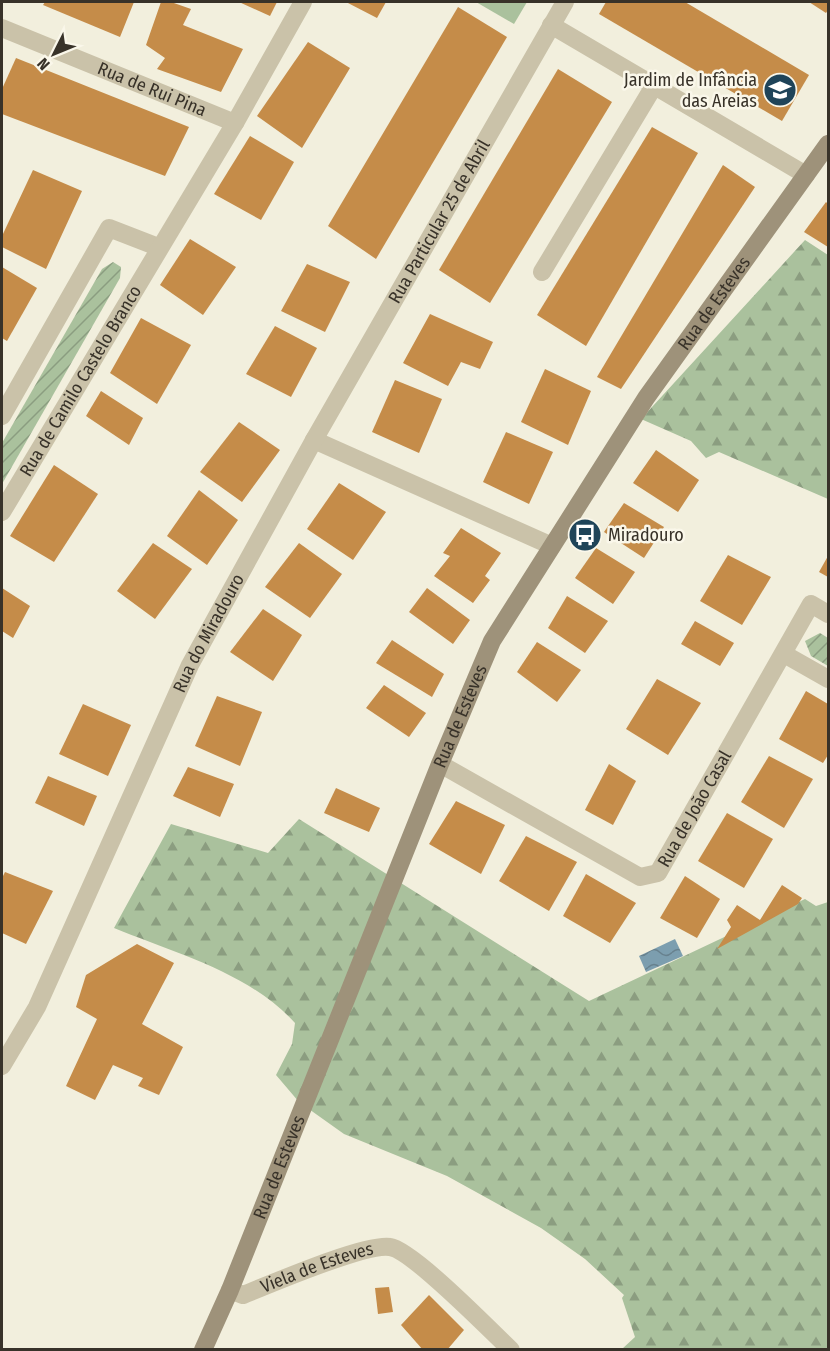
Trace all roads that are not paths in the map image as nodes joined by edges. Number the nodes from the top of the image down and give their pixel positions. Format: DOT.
graph roads {
  1 [pos="303,2"];
  2 [pos="565,2"];
  3 [pos="551,25"];
  4 [pos="2,28"];
  5 [pos="654,86"];
  6 [pos="235,123"];
  7 [pos="828,144"];
  8 [pos="806,175"];
  9 [pos="158,248"];
  10 [pos="542,272"];
  11 [pos="2,416"];
  12 [pos="314,440"];
  13 [pos="2,512"];
  14 [pos="552,546"];
  15 [pos="828,614"];
  16 [pos="784,654"];
  17 [pos="828,679"];
  18 [pos="440,764"];
  19 [pos="2,1066"];
  20 [pos="230,1290"];
  21 [pos="203,1350"];
  22 [pos="511,1350"];
  1 -- 6 [label="street, Rua de Camilo Castelo Branco"];
  2 -- 3 [label="street, Rua Particular 25 de Abril"];
  3 -- 5 [label="street"];
  3 -- 12 [label="street, Rua Particular 25 de Abril"];
  4 -- 6 [label="street, Rua de Rui Pina"];
  5 -- 8 [label="street"];
  5 -- 10 [label="street"];
  6 -- 9 [label="street, Rua de Camilo Castelo Branco"];
  7 -- 8 [label="street, Rua de Esteves"];
  8 -- 14 [label="street, Rua de Esteves"];
  9 -- 11 [label="street"];
  9 -- 13 [label="street, Rua de Camilo Castelo Branco"];
  12 -- 14 [label="street"];
  12 -- 19 [label="street, Rua do Miradouro"];
  14 -- 18 [label="street, Rua de Esteves"];
  15 -- 16 [label="street, Rua de João Casal"];
  16 -- 17 [label="street"];
  16 -- 18 [label="street, Rua de João Casal"];
  18 -- 20 [label="street, Rua de Esteves"];
  20 -- 21 [label="street, Rua de Esteves"];
  20 -- 22 [label="street, Viela de Esteves"];
}
